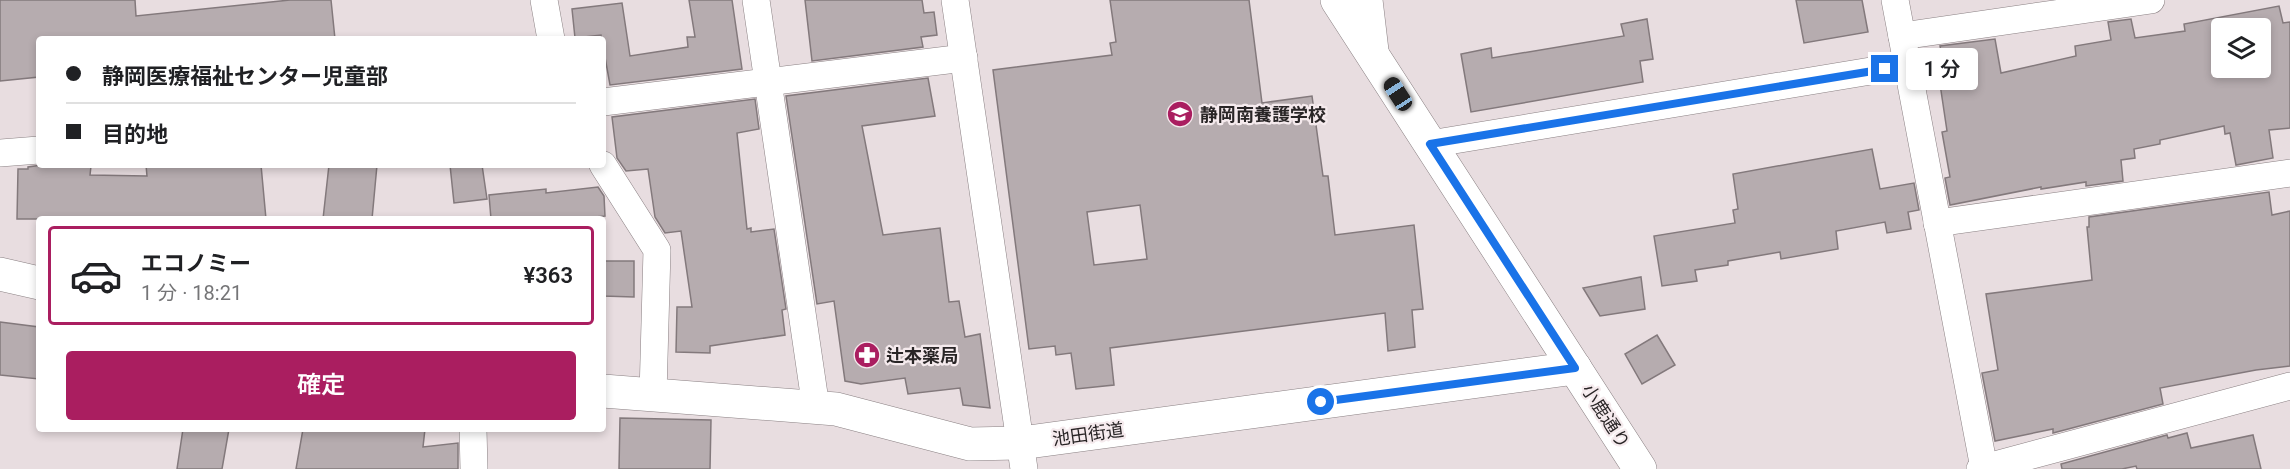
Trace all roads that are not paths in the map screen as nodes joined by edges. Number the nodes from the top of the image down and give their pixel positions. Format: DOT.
graph roads {
  1 [pos="544,0"];
  2 [pos="756,0"];
  3 [pos="955,0"];
  4 [pos="1337,0"];
  5 [pos="1369,0"];
  6 [pos="1895,0"];
  7 [pos="2151,0"];
  8 [pos="550,36"];
  9 [pos="1902,36"];
  10 [pos="964,58"];
  11 [pos="1376,61"];
  12 [pos="1907,65"];
  13 [pos="768,82"];
  14 [pos="606,102"];
  15 [pos="1430,144"];
  16 [pos="36,150"];
  17 [pos="0,153"];
  18 [pos="605,168"];
  19 [pos="2290,173"];
  20 [pos="1937,223"];
  21 [pos="0,274"];
  22 [pos="36,282"];
  23 [pos="1575,368"];
  24 [pos="2290,386"];
  25 [pos="606,391"];
  26 [pos="653,395"];
  27 [pos="816,408"];
  28 [pos="472,432"];
  29 [pos="1022,456"];
  30 [pos="474,469"];
  31 [pos="1640,469"];
  32 [pos="1982,469"];
  1 -- 8 [label="street"];
  2 -- 13 [label="street"];
  3 -- 10 [label="street"];
  4 -- 11 [label="street, 小鹿通り"];
  5 -- 11 [label="street"];
  6 -- 9 [label="street"];
  7 -- 9 [label="street"];
  9 -- 12 [label="street"];
  10 -- 13 [label="street"];
  10 -- 29 [label="street"];
  11 -- 15 [label="street, 小鹿通り"];
  12 -- 15 [label="street"];
  12 -- 20 [label="street"];
  13 -- 14 [label="street"];
  13 -- 27 [label="street"];
  15 -- 23 [label="street, 小鹿通り"];
  16 -- 17 [label="street"];
  18 -- 26 [label="street"];
  19 -- 20 [label="street"];
  20 -- 32 [label="street"];
  21 -- 22 [label="street"];
  23 -- 29 [label="street, 池田街道"];
  23 -- 31 [label="street, 小鹿通り"];
  24 -- 32 [label="street"];
  25 -- 26 [label="street, 池田街道"];
  26 -- 27 [label="street, 池田街道"];
  27 -- 29 [label="street, 池田街道"];
  28 -- 30 [label="street"];
}
